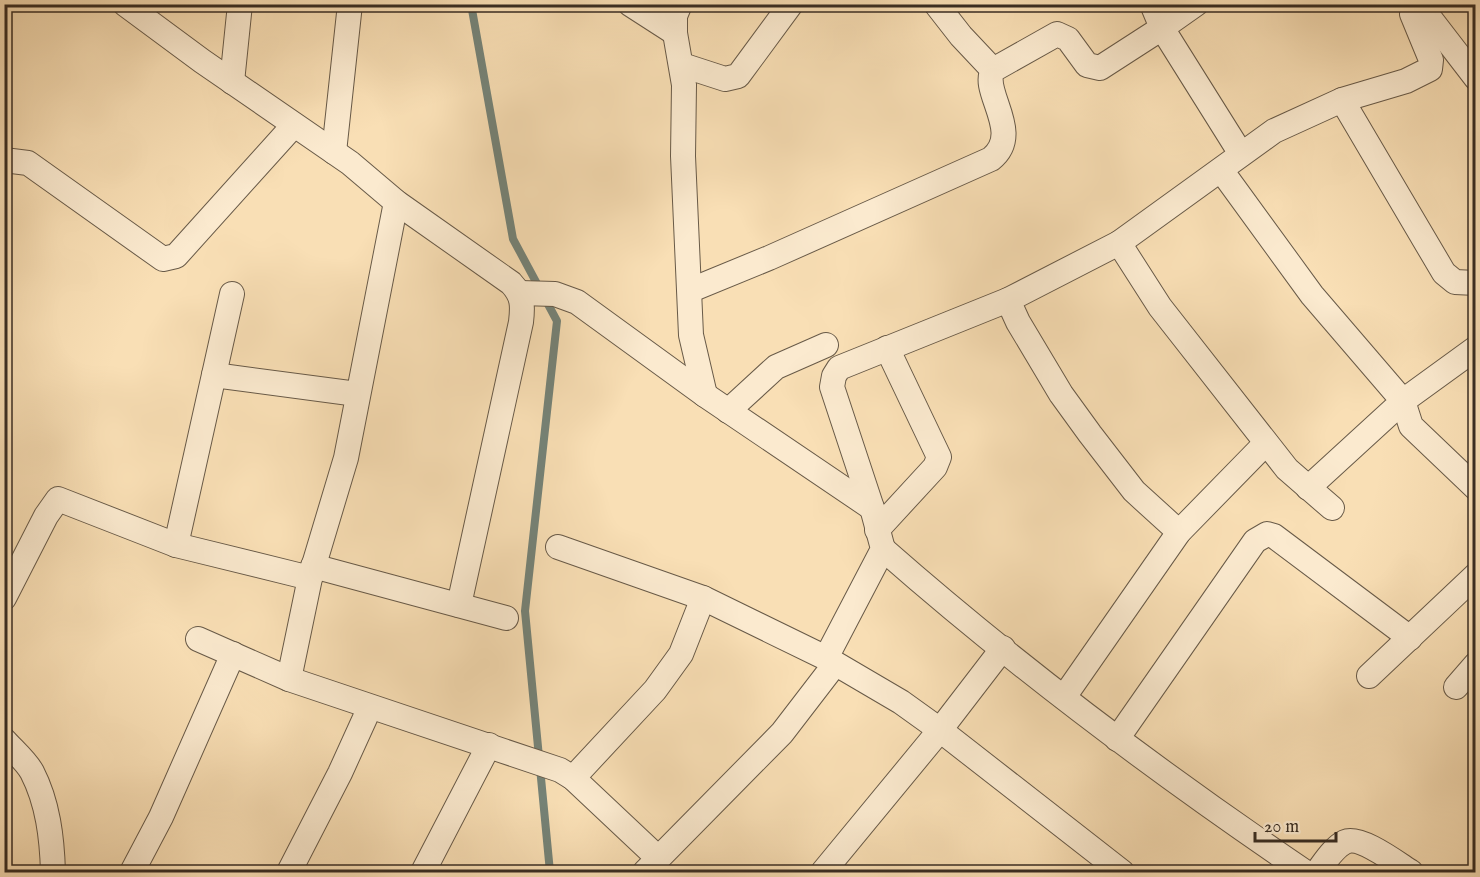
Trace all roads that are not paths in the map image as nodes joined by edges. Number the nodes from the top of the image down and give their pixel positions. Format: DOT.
graph roads {
  1 [pos="125,4"];
  2 [pos="240,4"];
  3 [pos="350,4"];
  4 [pos="630,4"];
  5 [pos="680,4"];
  6 [pos="791,4"];
  7 [pos="936,4"];
  8 [pos="1152,4"];
  9 [pos="1197,4"];
  10 [pos="1418,4"];
  11 [pos="1162,28"];
  12 [pos="675,33"];
  13 [pos="682,65"];
  14 [pos="993,70"];
  15 [pos="1476,78"];
  16 [pos="232,82"];
  17 [pos="1342,100"];
  18 [pos="294,125"];
  19 [pos="334,152"];
  20 [pos="1241,154"];
  21 [pos="4,160"];
  22 [pos="1221,171"];
  23 [pos="396,202"];
  24 [pos="1119,243"];
  25 [pos="1476,282"];
  26 [pos="691,290"];
  27 [pos="520,293"];
  28 [pos="232,294"];
  29 [pos="1008,300"];
  30 [pos="826,345"];
  31 [pos="887,348"];
  32 [pos="1476,348"];
  33 [pos="214,375"];
  34 [pos="357,394"];
  35 [pos="705,395"];
  36 [pos="1403,401"];
  37 [pos="728,411"];
  38 [pos="1266,443"];
  39 [pos="1308,488"];
  40 [pos="1476,488"];
  41 [pos="1332,508"];
  42 [pos="878,529"];
  43 [pos="1179,532"];
  44 [pos="176,545"];
  45 [pos="558,547"];
  46 [pos="312,572"];
  47 [pos="1476,575"];
  48 [pos="4,598"];
  49 [pos="703,598"];
  50 [pos="459,605"];
  51 [pos="506,618"];
  52 [pos="1410,638"];
  53 [pos="198,639"];
  54 [pos="1003,648"];
  55 [pos="233,654"];
  56 [pos="831,661"];
  57 [pos="1476,664"];
  58 [pos="1369,676"];
  59 [pos="289,679"];
  60 [pos="1456,687"];
  61 [pos="1064,697"];
  62 [pos="370,707"];
  63 [pos="940,730"];
  64 [pos="1117,739"];
  65 [pos="4,740"];
  66 [pos="489,745"];
  67 [pos="566,774"];
  68 [pos="652,865"];
  69 [pos="53,873"];
  70 [pos="132,873"];
  71 [pos="289,873"];
  72 [pos="423,873"];
  73 [pos="823,873"];
  74 [pos="1122,873"];
  75 [pos="1305,873"];
  76 [pos="1317,873"];
  77 [pos="1411,873"];
  1 -- 16 [label="street"];
  2 -- 16 [label="street"];
  3 -- 19 [label="street"];
  4 -- 12 [label="street"];
  5 -- 12 [label="street"];
  6 -- 13 [label="street"];
  7 -- 14 [label="street"];
  8 -- 11 [label="street"];
  9 -- 11 [label="street"];
  10 -- 15 [label="street"];
  10 -- 17 [label="street"];
  11 -- 14 [label="street"];
  11 -- 20 [label="street"];
  12 -- 13 [label="street"];
  13 -- 26 [label="street"];
  14 -- 26 [label="street"];
  16 -- 18 [label="street"];
  17 -- 20 [label="street"];
  17 -- 25 [label="street"];
  18 -- 19 [label="street"];
  18 -- 21 [label="street"];
  19 -- 23 [label="street"];
  20 -- 22 [label="street"];
  22 -- 24 [label="street"];
  22 -- 36 [label="street"];
  23 -- 27 [label="street"];
  23 -- 34 [label="street"];
  24 -- 29 [label="street"];
  24 -- 38 [label="street"];
  26 -- 35 [label="street"];
  27 -- 35 [label="street"];
  27 -- 50 [label="street"];
  28 -- 33 [label="street"];
  29 -- 31 [label="street"];
  29 -- 43 [label="street"];
  30 -- 37 [label="street"];
  31 -- 42 [label="street"];
  31 -- 42 [label="street"];
  32 -- 36 [label="street"];
  33 -- 34 [label="street"];
  33 -- 44 [label="street"];
  34 -- 46 [label="street"];
  35 -- 37 [label="street"];
  36 -- 39 [label="street"];
  36 -- 40 [label="street"];
  37 -- 42 [label="street"];
  38 -- 39 [label="street"];
  38 -- 43 [label="street"];
  39 -- 41 [label="street"];
  42 -- 54 [label="street"];
  42 -- 56 [label="street"];
  43 -- 61 [label="street"];
  44 -- 46 [label="street"];
  44 -- 48 [label="street"];
  45 -- 49 [label="street"];
  46 -- 50 [label="street"];
  46 -- 59 [label="street"];
  47 -- 52 [label="street"];
  49 -- 56 [label="street"];
  49 -- 67 [label="street"];
  50 -- 51 [label="street"];
  52 -- 58 [label="street"];
  52 -- 64 [label="street"];
  53 -- 55 [label="street"];
  54 -- 61 [label="street"];
  54 -- 63 [label="street"];
  55 -- 59 [label="street"];
  55 -- 70 [label="street"];
  56 -- 63 [label="street"];
  56 -- 68 [label="street"];
  57 -- 60 [label="street"];
  59 -- 62 [label="street"];
  61 -- 64 [label="street"];
  62 -- 66 [label="street"];
  62 -- 71 [label="street"];
  63 -- 73 [label="street"];
  63 -- 74 [label="street"];
  64 -- 75 [label="street"];
  65 -- 69 [label="street"];
  66 -- 67 [label="street"];
  66 -- 72 [label="street"];
  67 -- 68 [label="street"];
  76 -- 77 [label="street"];
}
